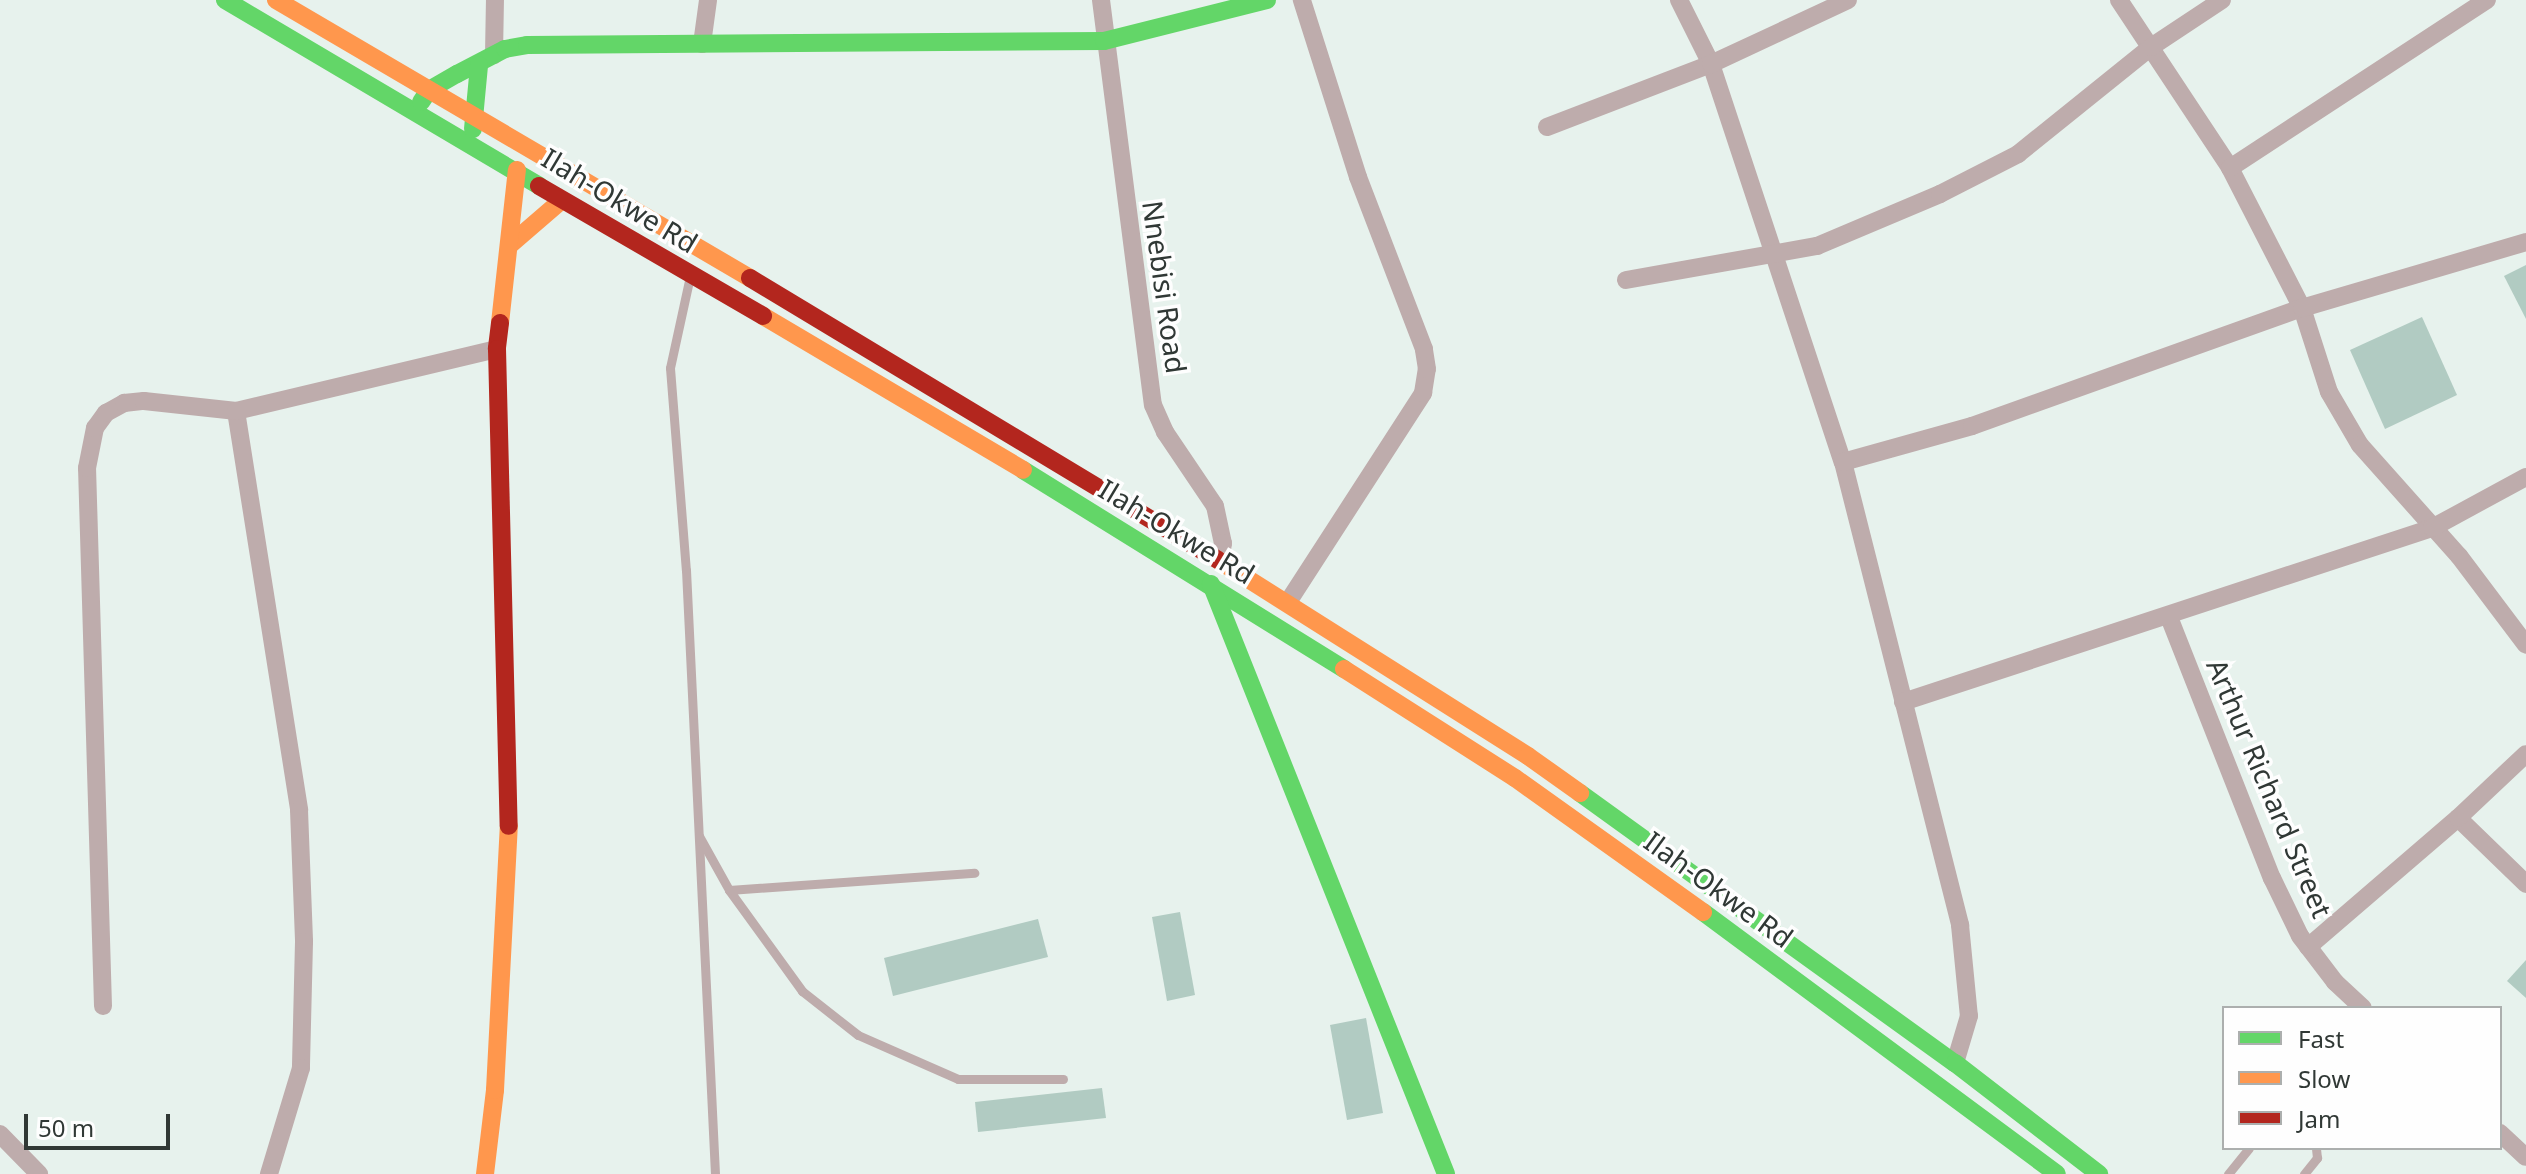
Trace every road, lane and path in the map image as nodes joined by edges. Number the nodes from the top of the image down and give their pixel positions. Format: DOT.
graph roads {
  1 [pos="225,0"];
  2 [pos="276,0"];
  3 [pos="495,0"];
  4 [pos="708,0"];
  5 [pos="1101,0"];
  6 [pos="1267,0"];
  7 [pos="1302,0"];
  8 [pos="1679,0"];
  9 [pos="1848,0"];
  10 [pos="2119,0"];
  11 [pos="2222,0"];
  12 [pos="2487,0"];
  13 [pos="2456,8"];
  14 [pos="1104,41"];
  15 [pos="702,44"];
  16 [pos="2151,47"];
  17 [pos="486,60"];
  18 [pos="1711,64"];
  19 [pos="429,90"];
  20 [pos="415,112"];
  21 [pos="477,118"];
  22 [pos="1547,127"];
  23 [pos="469,141"];
  24 [pos="2230,168"];
  25 [pos="517,170"];
  26 [pos="562,200"];
  27 [pos="2526,242"];
  28 [pos="511,244"];
  29 [pos="1776,253"];
  30 [pos="690,276"];
  31 [pos="1626,280"];
  32 [pos="2302,308"];
  33 [pos="497,349"];
  34 [pos="236,411"];
  35 [pos="1843,462"];
  36 [pos="2526,477"];
  37 [pos="2432,528"];
  38 [pos="1220,562"];
  39 [pos="1211,584"];
  40 [pos="1288,602"];
  41 [pos="2169,617"];
  42 [pos="2526,645"];
  43 [pos="1903,702"];
  44 [pos="2526,754"];
  45 [pos="2458,818"];
  46 [pos="698,833"];
  47 [pos="974,873"];
  48 [pos="2526,884"];
  49 [pos="729,890"];
  50 [pos="2308,947"];
  51 [pos="103,1006"];
  52 [pos="2361,1006"];
  53 [pos="1955,1063"];
  54 [pos="1063,1079"];
  55 [pos="0,1134"];
  56 [pos="2502,1135"];
  57 [pos="2247,1150"];
  58 [pos="2316,1150"];
  59 [pos="2526,1157"];
  60 [pos="39,1174"];
  61 [pos="269,1174"];
  62 [pos="485,1174"];
  63 [pos="715,1174"];
  64 [pos="1446,1174"];
  65 [pos="2057,1174"];
  66 [pos="2099,1174"];
  67 [pos="2228,1174"];
  68 [pos="2304,1174"];
  1 -- 20 [label="main road, Ilah-Okwe Rd"];
  2 -- 19 [label="main road"];
  3 -- 17 [label="street"];
  4 -- 15 [label="street"];
  5 -- 14 [label="street, Nnebisi Road"];
  6 -- 14 [label="main road"];
  7 -- 40 [label="street"];
  8 -- 18 [label="street"];
  9 -- 18 [label="street"];
  10 -- 16 [label="street"];
  11 -- 16 [label="street"];
  12 -- 13 [label="street"];
  13 -- 24 [label="street"];
  14 -- 15 [label="main road"];
  14 -- 38 [label="street, Nnebisi Road"];
  15 -- 17 [label="main road"];
  16 -- 24 [label="street"];
  16 -- 29 [label="street"];
  17 -- 19 [label="main road"];
  17 -- 21 [label="main road"];
  18 -- 22 [label="street"];
  18 -- 29 [label="street"];
  19 -- 20 [label="main road"];
  19 -- 21 [label="main road"];
  20 -- 23 [label="main road, Ilah-Okwe Rd"];
  21 -- 23 [label="main road"];
  21 -- 38 [label="main road"];
  23 -- 25 [label="main road, Ilah-Okwe Rd"];
  24 -- 32 [label="street"];
  25 -- 26 [label="main road, Ilah-Okwe Rd"];
  25 -- 28 [label="main road"];
  26 -- 28 [label="main road"];
  26 -- 30 [label="main road, Ilah-Okwe Rd"];
  27 -- 32 [label="street"];
  28 -- 33 [label="main road"];
  29 -- 31 [label="street"];
  29 -- 35 [label="street"];
  30 -- 39 [label="main road, Ilah-Okwe Rd"];
  30 -- 46 [label="lane"];
  32 -- 35 [label="street"];
  32 -- 37 [label="street"];
  33 -- 34 [label="street"];
  33 -- 62 [label="main road"];
  34 -- 51 [label="street"];
  34 -- 61 [label="street"];
  35 -- 43 [label="street"];
  36 -- 37 [label="street"];
  37 -- 41 [label="street"];
  37 -- 42 [label="street"];
  38 -- 40 [label="main road"];
  39 -- 64 [label="main road"];
  39 -- 65 [label="main road, Ilah-Okwe Rd"];
  40 -- 53 [label="main road"];
  41 -- 43 [label="street"];
  41 -- 50 [label="street, Arthur Richard Street"];
  43 -- 53 [label="street"];
  44 -- 45 [label="street"];
  45 -- 48 [label="street"];
  45 -- 50 [label="street"];
  46 -- 49 [label="lane"];
  46 -- 63 [label="lane"];
  47 -- 49 [label="lane"];
  49 -- 54 [label="lane"];
  50 -- 52 [label="street, Arthur Richard Street"];
  53 -- 66 [label="main road"];
  55 -- 60 [label="street"];
  56 -- 59 [label="street"];
  57 -- 67 [label="lane"];
  58 -- 68 [label="lane"];
}
